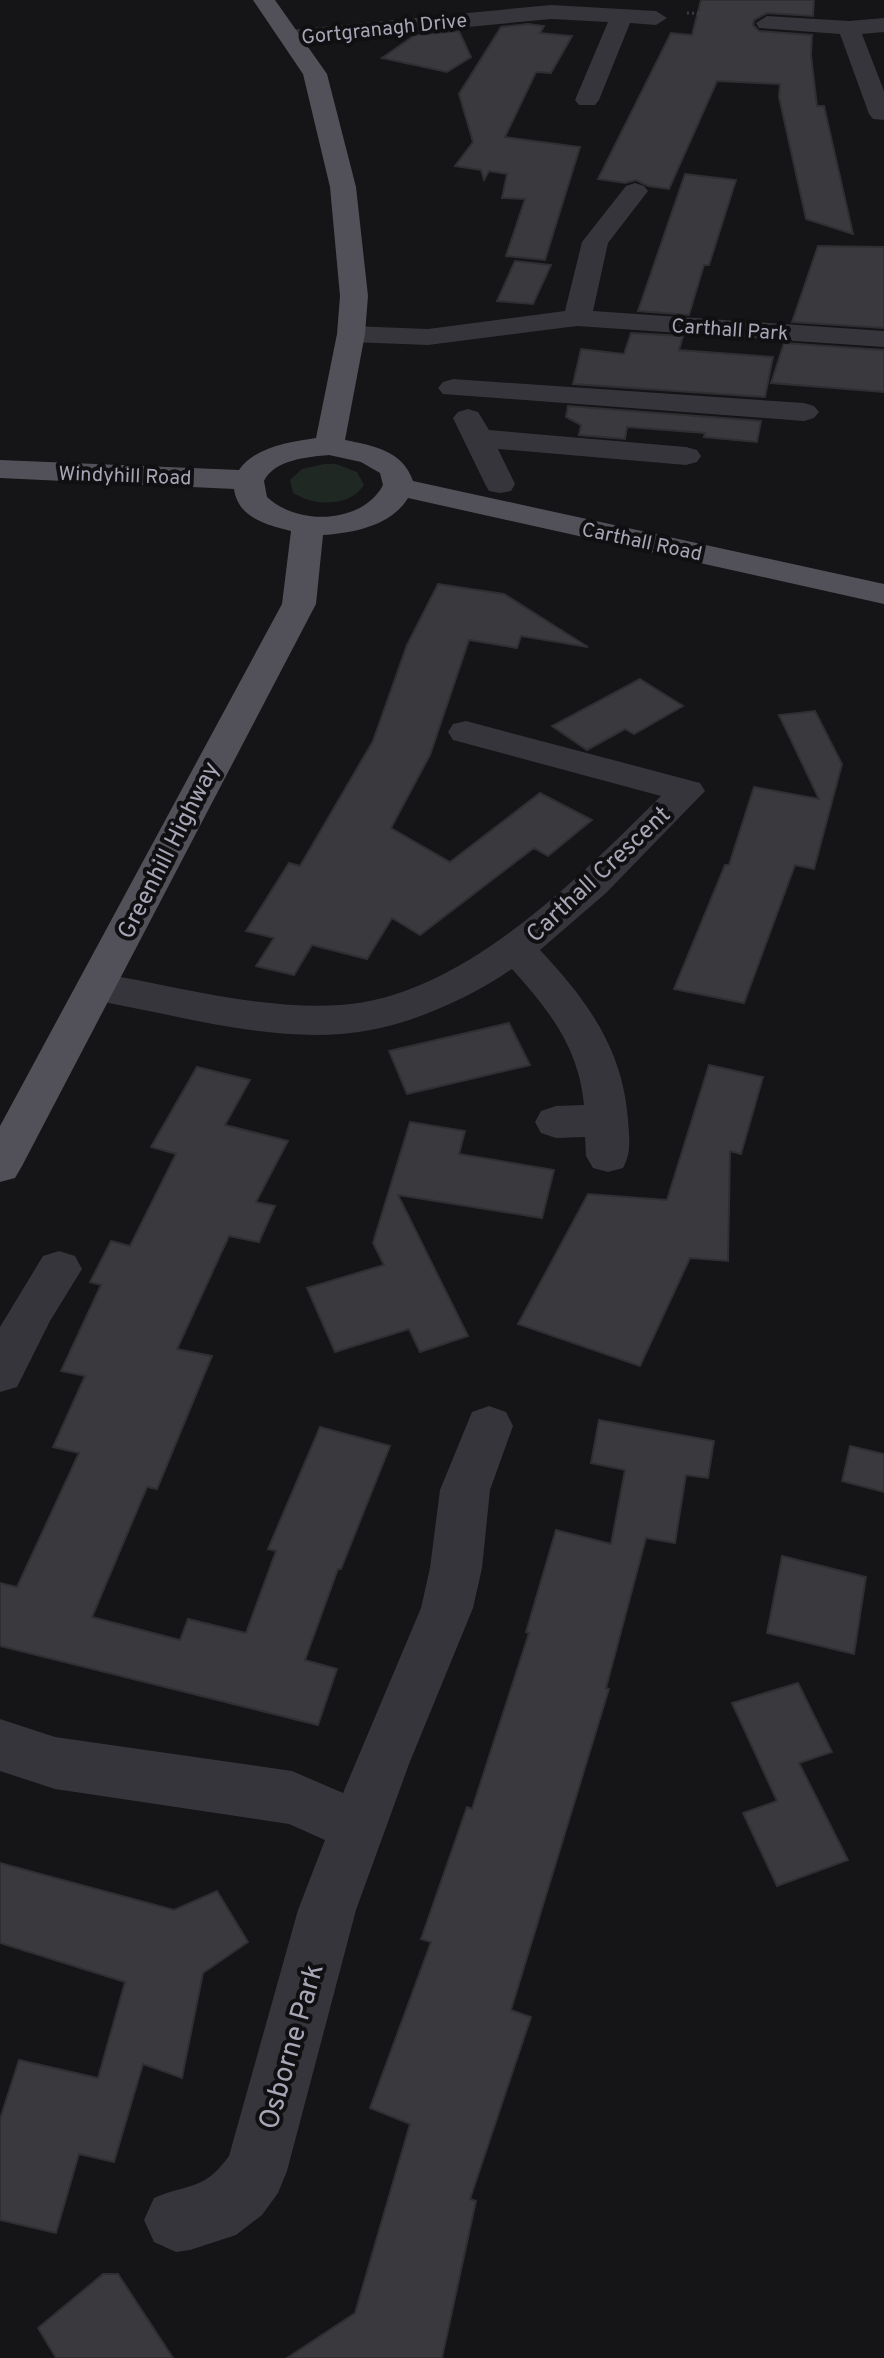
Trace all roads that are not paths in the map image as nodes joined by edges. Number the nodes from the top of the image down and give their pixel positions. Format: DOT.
graph roads {
  1 [pos="264,0"];
  2 [pos="622,16"];
  3 [pos="656,18"];
  4 [pos="767,23"];
  5 [pos="884,25"];
  6 [pos="849,28"];
  7 [pos="290,37"];
  8 [pos="587,100"];
  9 [pos="881,114"];
  10 [pos="635,191"];
  11 [pos="577,318"];
  12 [pos="351,334"];
  13 [pos="428,337"];
  14 [pos="884,339"];
  15 [pos="453,388"];
  16 [pos="787,420"];
  17 [pos="478,438"];
  18 [pos="329,446"];
  19 [pos="686,456"];
  20 [pos="0,469"];
  21 [pos="250,480"];
  22 [pos="500,484"];
  23 [pos="400,487"];
  24 [pos="308,525"];
  25 [pos="884,594"];
  26 [pos="466,732"];
  27 [pos="517,950"];
  28 [pos="98,987"];
  29 [pos="556,1122"];
  30 [pos="0,1166"];
  31 [pos="59,1269"];
  32 [pos="0,1373"];
  33 [pos="489,1426"];
  34 [pos="0,1745"];
  35 [pos="356,1826"];
  36 [pos="176,2220"];
  1 -- 7 [label="main road"];
  2 -- 3 [label="street, Gortgranagh Drive"];
  2 -- 7 [label="street, Gortgranagh Drive"];
  2 -- 8 [label="street"];
  4 -- 6 [label="street"];
  5 -- 6 [label="street"];
  6 -- 9 [label="street"];
  7 -- 12 [label="main road"];
  10 -- 11 [label="street"];
  11 -- 13 [label="street, Carthall Park"];
  11 -- 14 [label="street, Carthall Park"];
  12 -- 13 [label="street, Carthall Park"];
  12 -- 18 [label="main road"];
  13 -- 15 [label="street"];
  15 -- 16 [label="street"];
  15 -- 17 [label="street"];
  17 -- 19 [label="street"];
  17 -- 22 [label="street"];
  18 -- 21 [label="main road"];
  18 -- 23 [label="main road"];
  20 -- 21 [label="main road, Windyhill Road"];
  21 -- 24 [label="main road"];
  23 -- 24 [label="main road"];
  23 -- 25 [label="main road, Carthall Road"];
  24 -- 28 [label="main road, Greenhill Highway"];
  26 -- 27 [label="street, Carthall Crescent"];
  27 -- 28 [label="street, Carthall Crescent"];
  27 -- 29 [label="street, Carthall Crescent"];
  28 -- 30 [label="main road, Greenhill Highway"];
  31 -- 32 [label="street"];
  33 -- 35 [label="street, Osborne Park"];
  34 -- 35 [label="street"];
  35 -- 36 [label="street, Osborne Park"];
}
